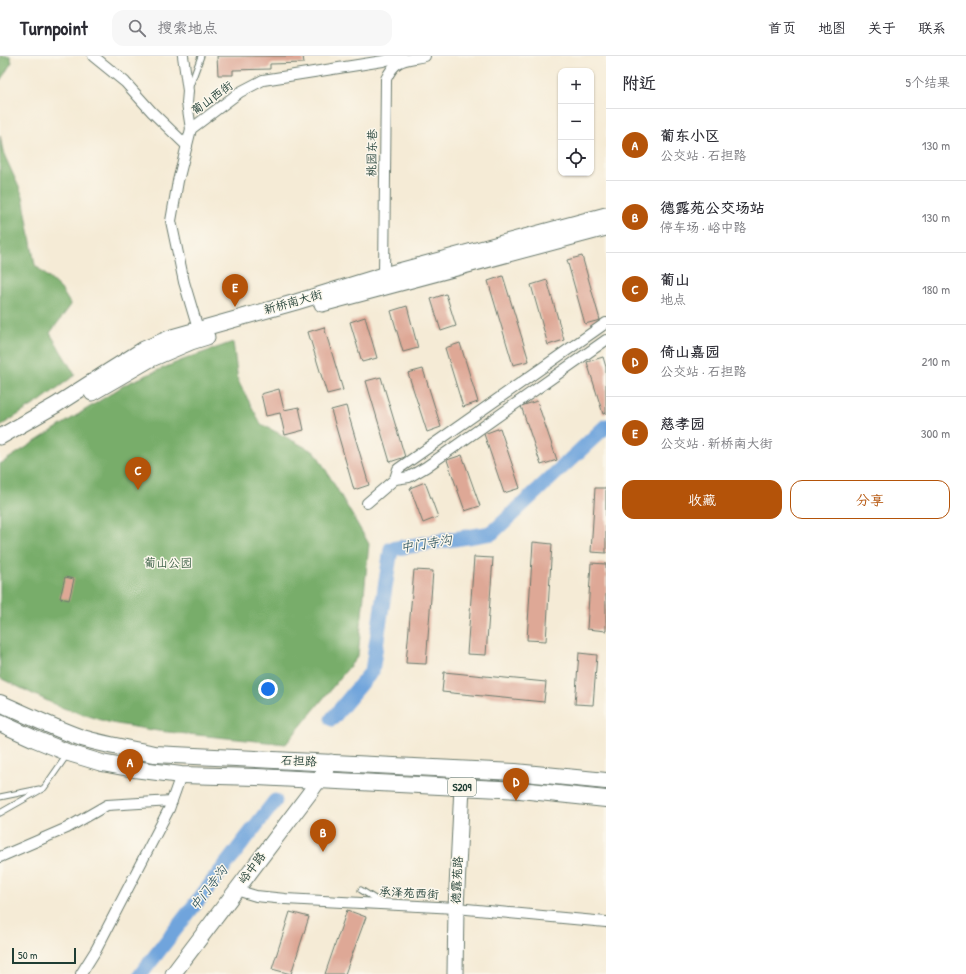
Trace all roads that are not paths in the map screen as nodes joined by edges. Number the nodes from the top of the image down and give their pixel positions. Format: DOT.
graph roads {
  1 [pos="93,56"];
  2 [pos="183,56"];
  3 [pos="201,56"];
  4 [pos="402,56"];
  5 [pos="424,56"];
  6 [pos="188,91"];
  7 [pos="191,129"];
  8 [pos="187,146"];
  9 [pos="606,215"];
  10 [pos="606,228"];
  11 [pos="384,275"];
  12 [pos="606,323"];
  13 [pos="198,329"];
  14 [pos="606,340"];
  15 [pos="0,437"];
  16 [pos="0,447"];
  17 [pos="395,479"];
  18 [pos="367,503"];
  19 [pos="0,703"];
  20 [pos="0,723"];
  21 [pos="69,752"];
  22 [pos="331,762"];
  23 [pos="181,775"];
  24 [pos="318,781"];
  25 [pos="606,781"];
  26 [pos="462,787"];
  27 [pos="44,788"];
  28 [pos="0,797"];
  29 [pos="606,799"];
  30 [pos="172,801"];
  31 [pos="0,813"];
  32 [pos="0,857"];
  33 [pos="236,890"];
  34 [pos="361,890"];
  35 [pos="385,904"];
  36 [pos="456,908"];
  37 [pos="606,922"];
  38 [pos="81,974"];
  39 [pos="173,974"];
  40 [pos="455,974"];
  1 -- 8 [label="street"];
  2 -- 6 [label="street"];
  3 -- 6 [label="lane"];
  4 -- 7 [label="street, 葡山西街"];
  5 -- 11 [label="street, 桃园东巷"];
  6 -- 7 [label="street"];
  7 -- 8 [label="street, 葡山西街"];
  8 -- 13 [label="street, 葡山西街"];
  9 -- 11 [label="main road, 新桥南大街"];
  10 -- 16 [label="main road, 新桥南大街"];
  11 -- 13 [label="main road, 新桥南大街"];
  12 -- 17 [label="street"];
  13 -- 15 [label="main road, 新桥南大街"];
  14 -- 17 [label="street"];
  17 -- 18 [label="street"];
  19 -- 22 [label="main road, 石担路 / S209"];
  20 -- 21 [label="main road, 石担路 / S209"];
  21 -- 23 [label="main road, 石担路 / S209"];
  21 -- 27 [label="lane"];
  22 -- 24 [label="main road, 峪中路"];
  22 -- 25 [label="main road, 石担路 / S209"];
  23 -- 24 [label="main road, 石担路 / S209"];
  23 -- 30 [label="street"];
  24 -- 26 [label="main road, 石担路 / S209"];
  24 -- 33 [label="main road, 峪中路"];
  26 -- 29 [label="main road, 石担路 / S209"];
  26 -- 36 [label="main road, 德露苑路"];
  27 -- 28 [label="lane"];
  27 -- 31 [label="lane"];
  30 -- 32 [label="street"];
  30 -- 38 [label="street"];
  33 -- 35 [label="street, 承泽苑西街"];
  33 -- 39 [label="main road, 峪中路"];
  34 -- 35 [label="lane"];
  35 -- 36 [label="street, 承泽苑西街"];
  36 -- 37 [label="street, 承泽苑西街"];
  36 -- 40 [label="main road, 德露苑路"];
}
